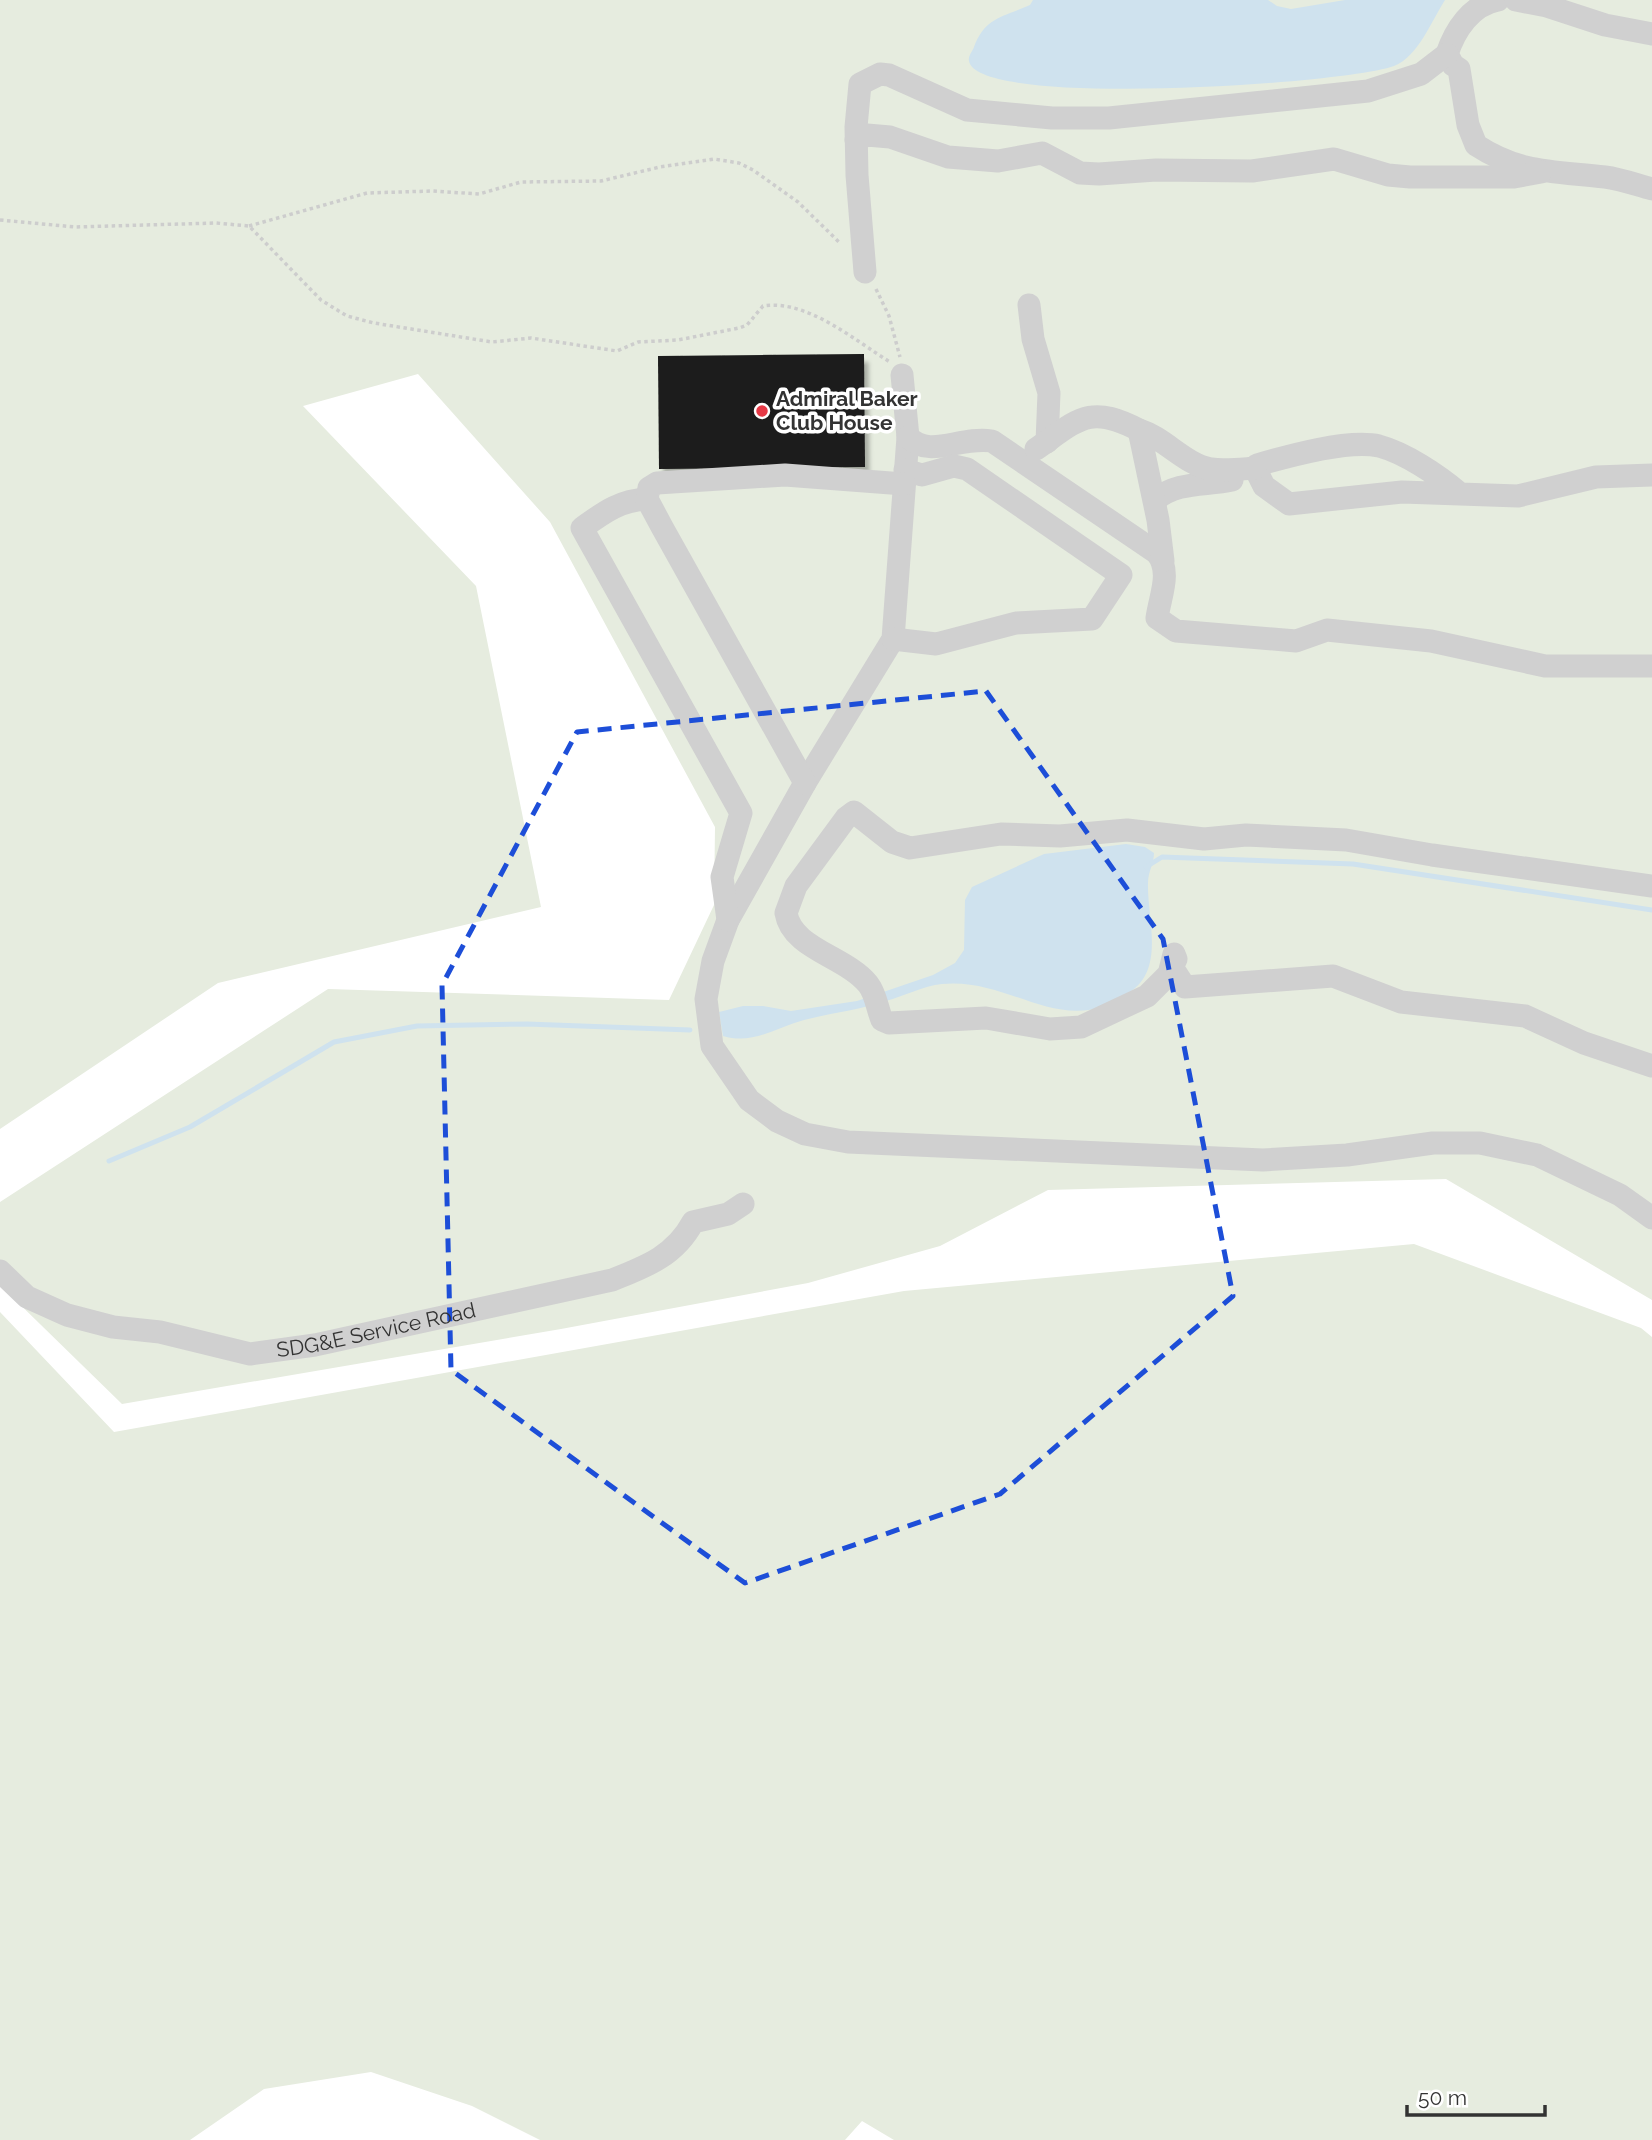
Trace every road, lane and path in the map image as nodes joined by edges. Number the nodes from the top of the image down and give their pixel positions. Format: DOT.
graph roads {
  1 [pos="1498,0"];
  2 [pos="1516,0"];
  3 [pos="1652,34"];
  4 [pos="1447,54"];
  5 [pos="856,139"];
  6 [pos="1541,172"];
  7 [pos="1652,189"];
  8 [pos="0,220"];
  9 [pos="249,226"];
  10 [pos="865,272"];
  11 [pos="1029,305"];
  12 [pos="902,375"];
  13 [pos="1139,430"];
  14 [pos="908,437"];
  15 [pos="1047,442"];
  16 [pos="1021,458"];
  17 [pos="1256,471"];
  18 [pos="1652,475"];
  19 [pos="904,477"];
  20 [pos="1458,492"];
  21 [pos="647,499"];
  22 [pos="1155,500"];
  23 [pos="1164,561"];
  24 [pos="894,639"];
  25 [pos="1652,666"];
  26 [pos="806,783"];
  27 [pos="1652,886"];
  28 [pos="729,920"];
  29 [pos="1185,987"];
  30 [pos="1147,996"];
  31 [pos="1652,1066"];
  32 [pos="743,1204"];
  33 [pos="1652,1218"];
  34 [pos="0,1271"];
  1 -- 4 [label="lane"];
  2 -- 3 [label="lane"];
  4 -- 5 [label="lane"];
  4 -- 6 [label="lane"];
  5 -- 6 [label="lane"];
  5 -- 10 [label="lane"];
  6 -- 7 [label="lane"];
  8 -- 9 [label="path"];
  9 -- 10 [label="path"];
  9 -- 12 [label="path"];
  10 -- 12 [label="path"];
  11 -- 15 [label="lane"];
  12 -- 14 [label="lane"];
  13 -- 15 [label="lane"];
  13 -- 17 [label="lane"];
  13 -- 22 [label="lane"];
  14 -- 16 [label="lane"];
  14 -- 19 [label="lane"];
  15 -- 16 [label="lane"];
  16 -- 23 [label="lane"];
  17 -- 20 [label="lane"];
  17 -- 20 [label="lane"];
  17 -- 22 [label="lane"];
  18 -- 20 [label="lane"];
  19 -- 21 [label="lane"];
  19 -- 24 [label="lane"];
  19 -- 24 [label="lane"];
  21 -- 26 [label="lane"];
  21 -- 28 [label="lane"];
  22 -- 23 [label="lane"];
  23 -- 25 [label="lane"];
  24 -- 26 [label="lane"];
  26 -- 28 [label="lane"];
  27 -- 30 [label="lane"];
  28 -- 33 [label="lane"];
  29 -- 30 [label="lane"];
  29 -- 30 [label="lane"];
  29 -- 31 [label="lane"];
  32 -- 34 [label="lane, SDG&E Service Road"];
}
